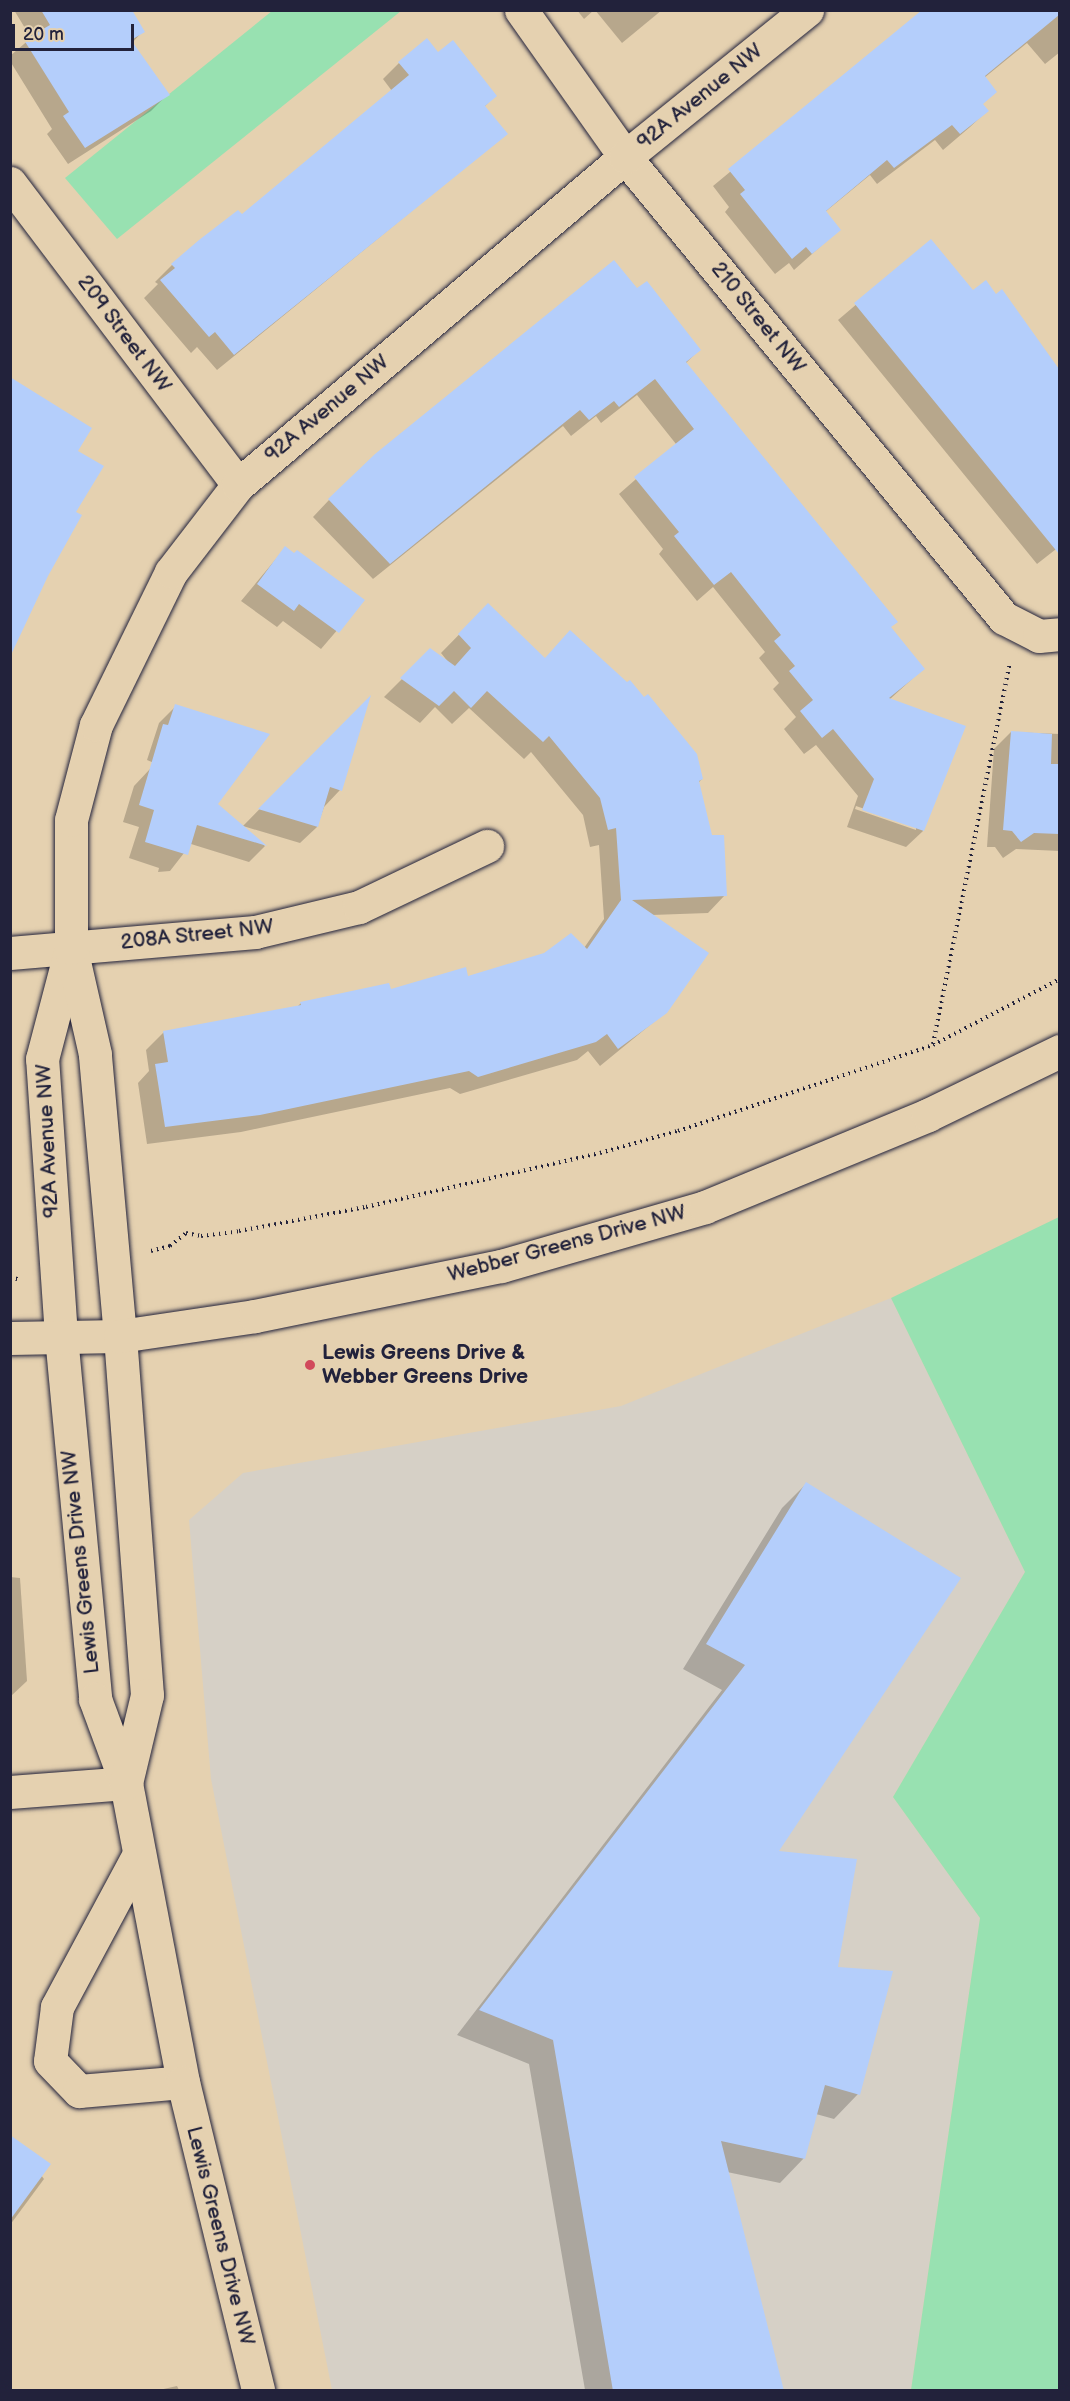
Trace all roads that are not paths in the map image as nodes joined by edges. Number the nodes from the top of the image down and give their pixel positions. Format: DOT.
graph roads {
  1 [pos="521,10"];
  2 [pos="807,10"];
  3 [pos="626,158"];
  4 [pos="10,183"];
  5 [pos="238,484"];
  6 [pos="1059,634"];
  7 [pos="487,846"];
  8 [pos="71,948"];
  9 [pos="10,953"];
  10 [pos="1059,1051"];
  11 [pos="61,1336"];
  12 [pos="120,1336"];
  13 [pos="10,1338"];
  14 [pos="126,1783"];
  15 [pos="10,1792"];
  16 [pos="140,1854"];
  17 [pos="183,2082"];
  18 [pos="258,2391"];
  1 -- 3 [label="street, 210 Street NW"];
  2 -- 3 [label="street, 92A Avenue NW"];
  3 -- 5 [label="street, 92A Avenue NW"];
  3 -- 6 [label="street, 210 Street NW"];
  4 -- 5 [label="street, 209 Street NW"];
  5 -- 8 [label="street, 92A Avenue NW"];
  7 -- 8 [label="street, 208A Street NW"];
  8 -- 9 [label="street"];
  8 -- 11 [label="street, 92A Avenue NW"];
  8 -- 12 [label="street, 92A Avenue NW"];
  10 -- 12 [label="street, Webber Greens Drive NW"];
  11 -- 12 [label="street, Webber Greens Drive NW"];
  11 -- 13 [label="street, Webber Greens Drive NW"];
  11 -- 14 [label="street, Lewis Greens Drive NW"];
  12 -- 14 [label="street, Lewis Greens Drive NW"];
  14 -- 15 [label="street"];
  14 -- 16 [label="street, Lewis Greens Drive NW"];
  16 -- 17 [label="street, Lewis Greens Drive NW"];
  16 -- 17 [label="street"];
  17 -- 18 [label="street, Lewis Greens Drive NW"];
}
